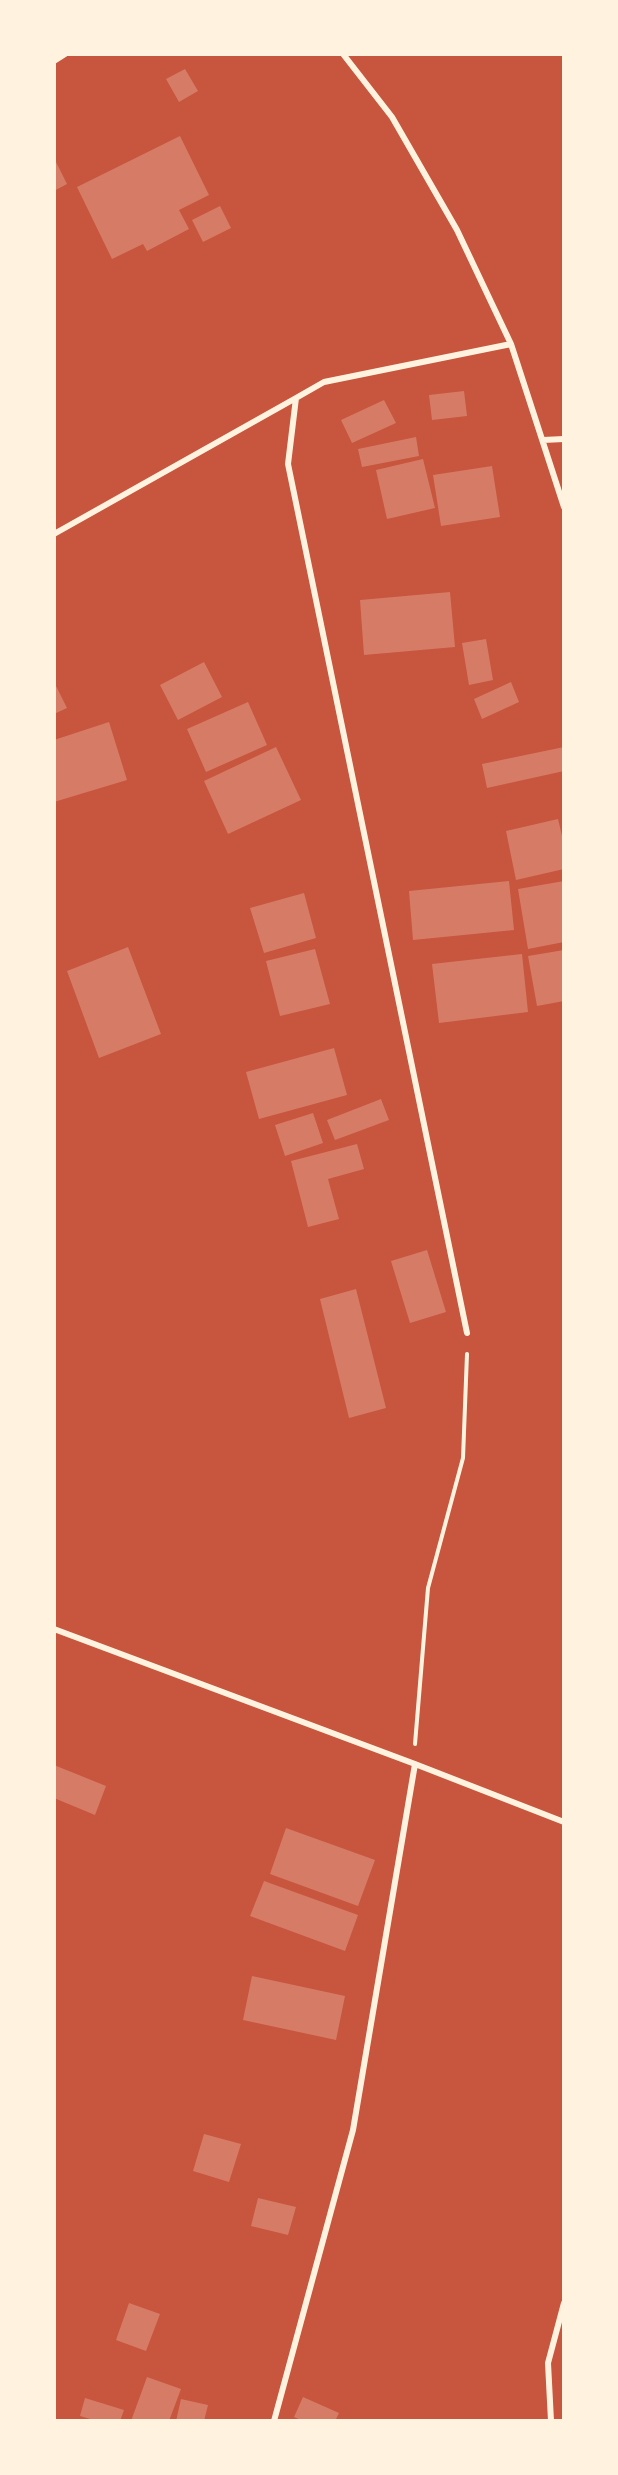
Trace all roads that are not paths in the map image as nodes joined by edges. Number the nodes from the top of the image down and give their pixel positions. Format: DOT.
graph roads {
  1 [pos="65,54"];
  2 [pos="343,54"];
  3 [pos="54,61"];
  4 [pos="511,344"];
  5 [pos="296,398"];
  6 [pos="564,439"];
  7 [pos="543,440"];
  8 [pos="564,507"];
  9 [pos="54,534"];
  10 [pos="468,1333"];
  11 [pos="54,1629"];
  12 [pos="415,1764"];
  13 [pos="564,1822"];
  14 [pos="564,2303"];
  15 [pos="274,2421"];
  16 [pos="551,2421"];
  1 -- 3 [label="street"];
  2 -- 4 [label="street"];
  4 -- 5 [label="street"];
  4 -- 7 [label="street"];
  5 -- 9 [label="street"];
  5 -- 10 [label="street"];
  6 -- 7 [label="street"];
  7 -- 8 [label="street"];
  11 -- 12 [label="street"];
  12 -- 13 [label="street"];
  12 -- 15 [label="street"];
  14 -- 16 [label="street"];
}
